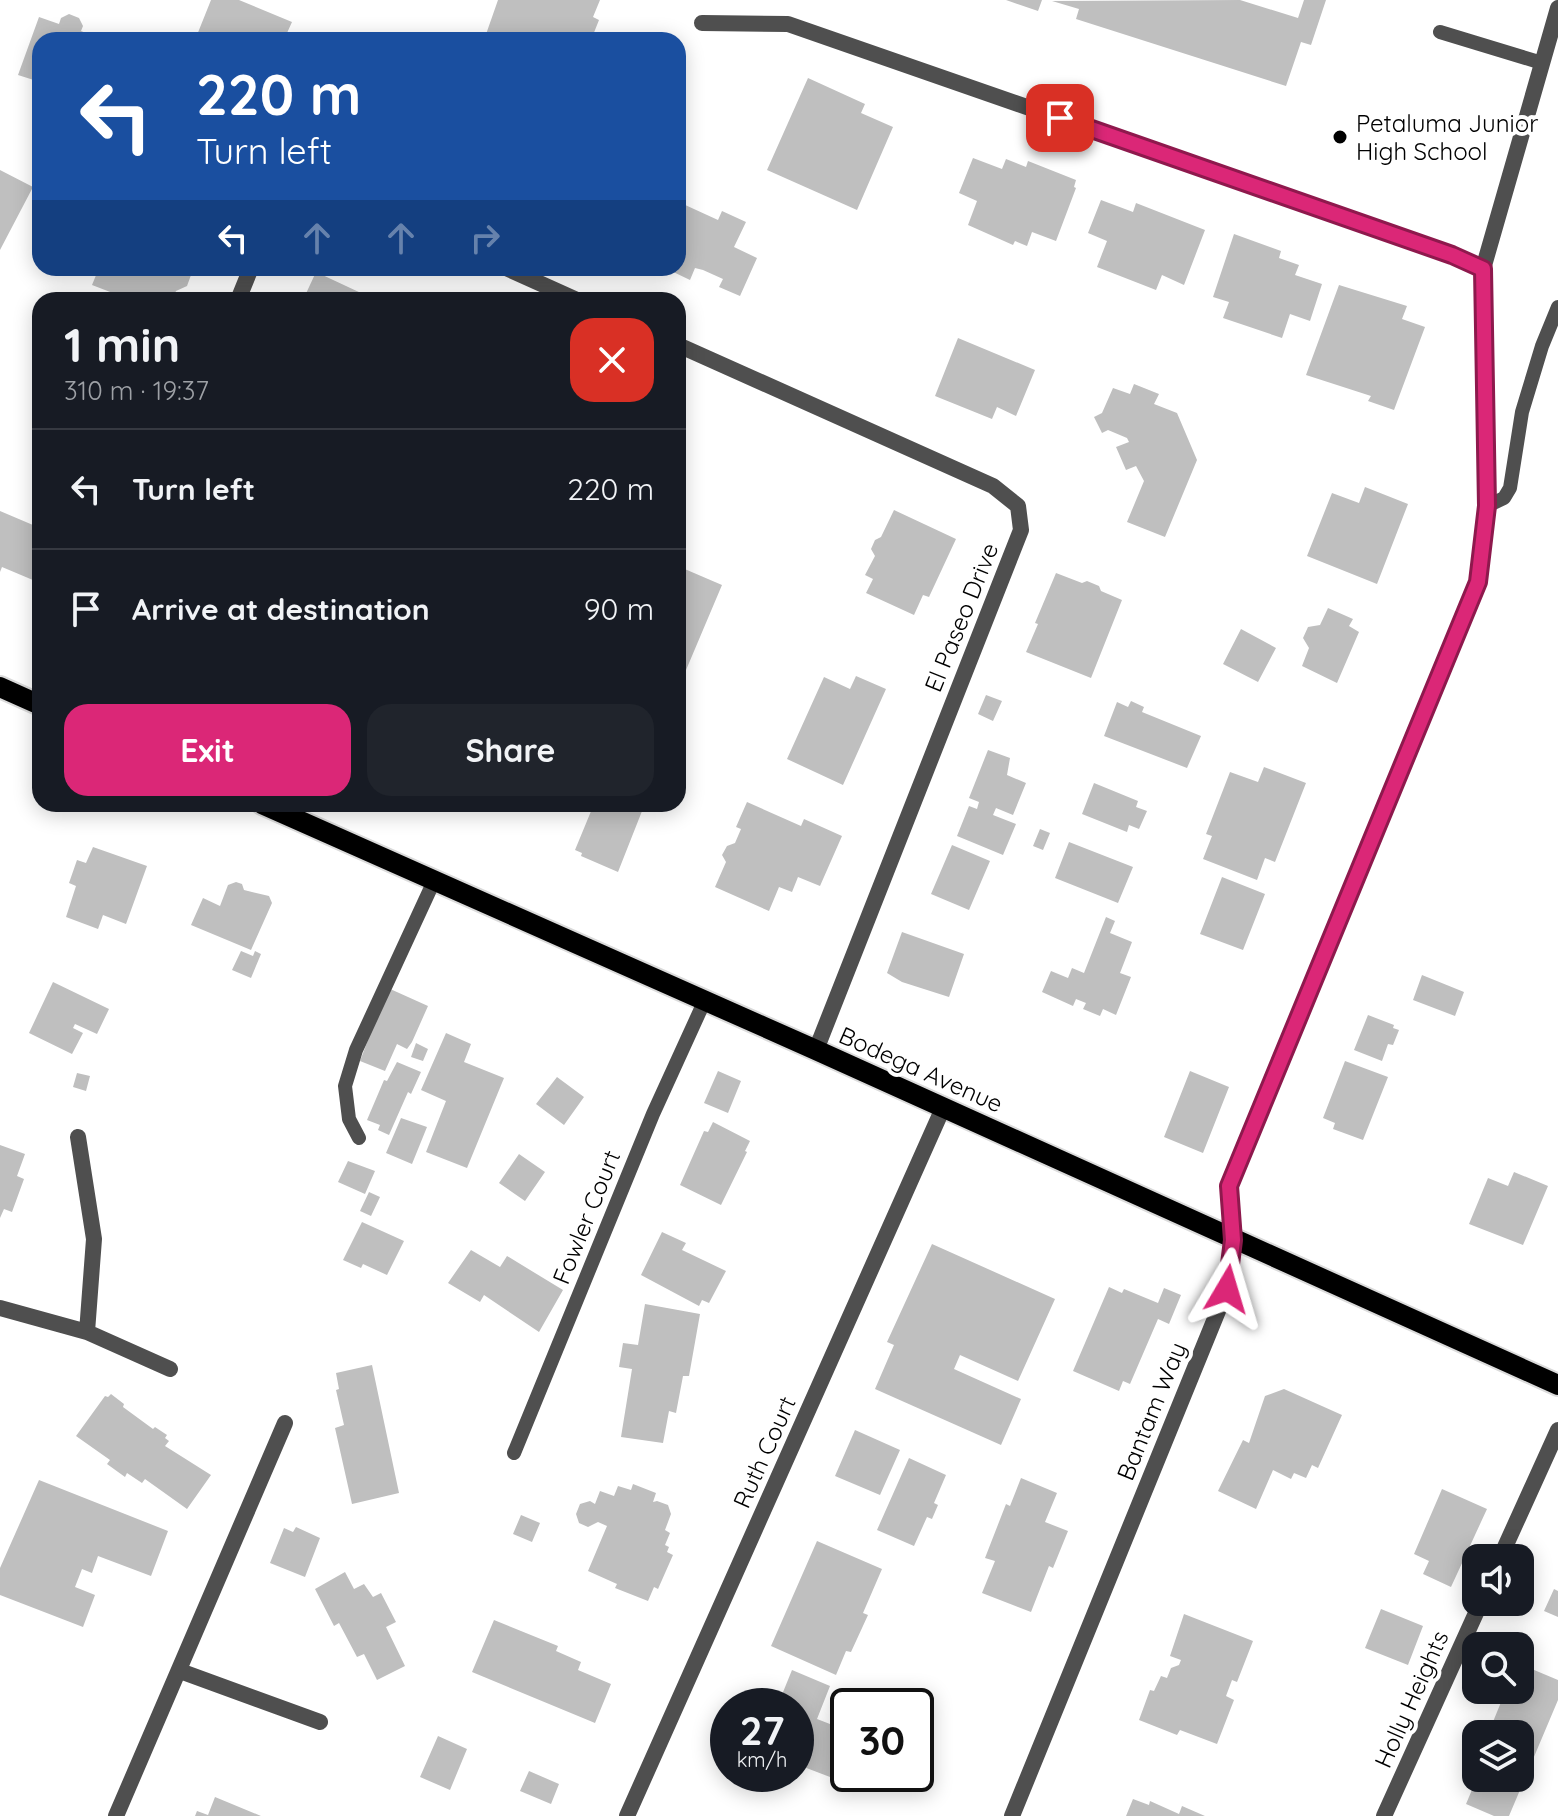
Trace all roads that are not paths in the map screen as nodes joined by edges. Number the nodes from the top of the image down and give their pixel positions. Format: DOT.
graph roads {
  1 [pos="1558,8"];
  2 [pos="702,23"];
  3 [pos="1440,32"];
  4 [pos="1542,63"];
  5 [pos="1483,269"];
  6 [pos="524,276"];
  7 [pos="559,292"];
  8 [pos="1558,307"];
  9 [pos="686,349"];
  10 [pos="1487,506"];
  11 [pos="0,687"];
  12 [pos="32,701"];
  13 [pos="280,812"];
  14 [pos="434,881"];
  15 [pos="705,1000"];
  16 [pos="816,1050"];
  17 [pos="943,1108"];
  18 [pos="78,1137"];
  19 [pos="359,1138"];
  20 [pos="1233,1240"];
  21 [pos="0,1308"];
  22 [pos="87,1332"];
  23 [pos="170,1369"];
  24 [pos="1558,1385"];
  25 [pos="285,1423"];
  26 [pos="1558,1430"];
  27 [pos="514,1453"];
  28 [pos="1506,1544"];
  29 [pos="1475,1616"];
  30 [pos="180,1671"];
  31 [pos="320,1722"];
  32 [pos="116,1816"];
  33 [pos="627,1816"];
  34 [pos="1012,1816"];
  35 [pos="1384,1816"];
  1 -- 4 [label="street, Bantam Way"];
  2 -- 5 [label="street"];
  3 -- 4 [label="lane"];
  4 -- 5 [label="street, Bantam Way"];
  5 -- 10 [label="street, Bantam Way"];
  6 -- 7 [label="street"];
  8 -- 10 [label="lane"];
  9 -- 16 [label="street, El Paseo Drive"];
  10 -- 20 [label="street, Bantam Way"];
  11 -- 12 [label="main road"];
  13 -- 14 [label="main road, Bodega Avenue"];
  14 -- 15 [label="main road, Bodega Avenue"];
  14 -- 19 [label="lane"];
  15 -- 16 [label="main road, Bodega Avenue"];
  15 -- 27 [label="lane, Fowler Court"];
  16 -- 17 [label="main road, Bodega Avenue"];
  17 -- 20 [label="main road, Bodega Avenue"];
  17 -- 33 [label="street, Ruth Court"];
  18 -- 22 [label="street"];
  20 -- 24 [label="main road, Bodega Avenue"];
  20 -- 34 [label="street, Bantam Way"];
  21 -- 22 [label="street"];
  22 -- 23 [label="street"];
  25 -- 30 [label="street"];
  26 -- 28 [label="street"];
  29 -- 35 [label="street, Holly Heights"];
  30 -- 31 [label="street"];
  30 -- 32 [label="street"];
}
